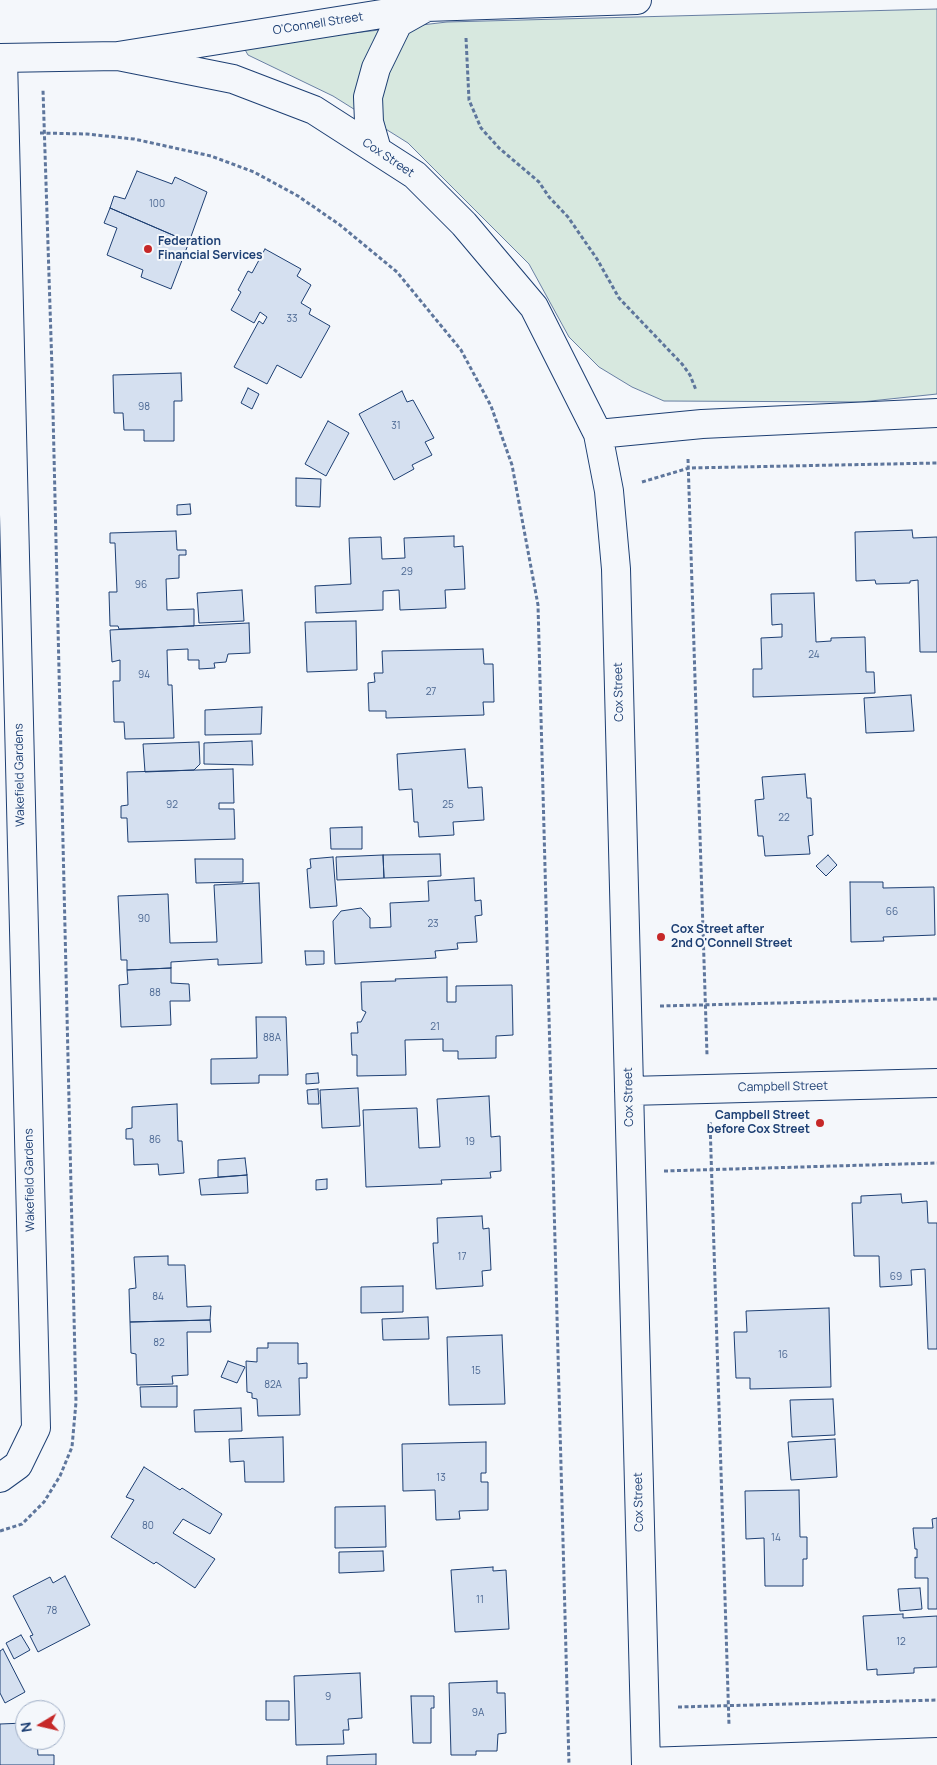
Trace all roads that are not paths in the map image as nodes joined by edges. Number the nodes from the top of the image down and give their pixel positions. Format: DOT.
graph roads {
  1 [pos="638,0"];
  2 [pos="426,7"];
  3 [pos="118,56"];
  4 [pos="2,58"];
  5 [pos="377,150"];
  6 [pos="937,413"];
  7 [pos="598,434"];
  8 [pos="937,1083"];
  9 [pos="629,1091"];
  10 [pos="0,1478"];
  11 [pos="937,1752"];
  12 [pos="646,1763"];
  1 -- 2 [label="street, O'Connell Street"];
  2 -- 3 [label="street, O'Connell Street"];
  2 -- 5 [label="street"];
  3 -- 4 [label="street, O'Connell Street"];
  3 -- 5 [label="street, Cox Street"];
  4 -- 10 [label="street, Wakefield Gardens"];
  5 -- 7 [label="street, Cox Street"];
  6 -- 7 [label="street"];
  7 -- 9 [label="street, Cox Street"];
  8 -- 9 [label="street, Campbell Street"];
  9 -- 12 [label="street, Cox Street"];
  11 -- 12 [label="street, Cox Street"];
}
